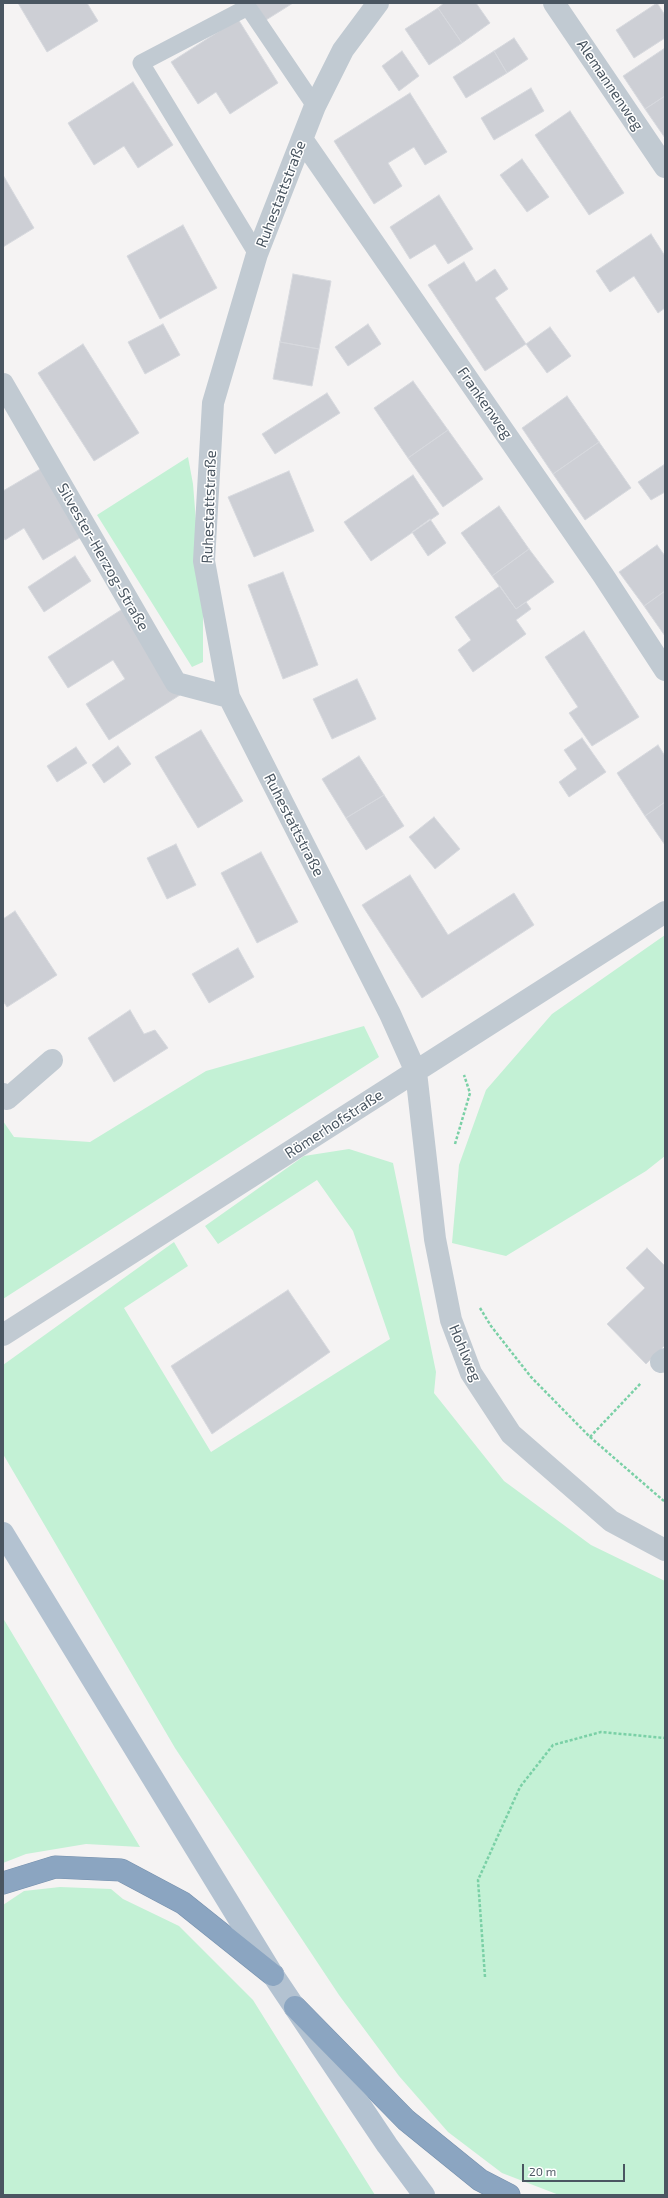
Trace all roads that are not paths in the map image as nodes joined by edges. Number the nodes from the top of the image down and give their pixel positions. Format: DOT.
graph roads {
  1 [pos="378,3"];
  2 [pos="554,3"];
  3 [pos="315,106"];
  4 [pos="302,139"];
  5 [pos="665,167"];
  6 [pos="257,254"];
  7 [pos="3,384"];
  8 [pos="665,670"];
  9 [pos="229,697"];
  10 [pos="665,912"];
  11 [pos="52,1060"];
  12 [pos="416,1072"];
  13 [pos="3,1094"];
  14 [pos="3,1335"];
  15 [pos="3,1533"];
  16 [pos="665,1550"];
  17 [pos="3,1883"];
  18 [pos="273,1975"];
  19 [pos="295,2007"];
  20 [pos="424,2195"];
  21 [pos="509,2195"];
  1 -- 3 [label="street, Ruhestattstraße"];
  2 -- 5 [label="street, Alemannenweg"];
  3 -- 4 [label="street, Ruhestattstraße"];
  3 -- 6 [label="lane"];
  4 -- 6 [label="street, Ruhestattstraße"];
  4 -- 8 [label="street, Frankenweg"];
  6 -- 9 [label="street, Ruhestattstraße"];
  7 -- 9 [label="street, Silvester-Herzog-Straße"];
  9 -- 12 [label="street, Ruhestattstraße"];
  10 -- 12 [label="street, Römerhofstraße"];
  11 -- 13 [label="street"];
  12 -- 14 [label="street, Römerhofstraße"];
  12 -- 16 [label="street, Hohlweg"];
  15 -- 18 [label="main road"];
  17 -- 18 [label="highway"];
  18 -- 19 [label="main road"];
  19 -- 20 [label="main road"];
  19 -- 21 [label="highway"];
}
